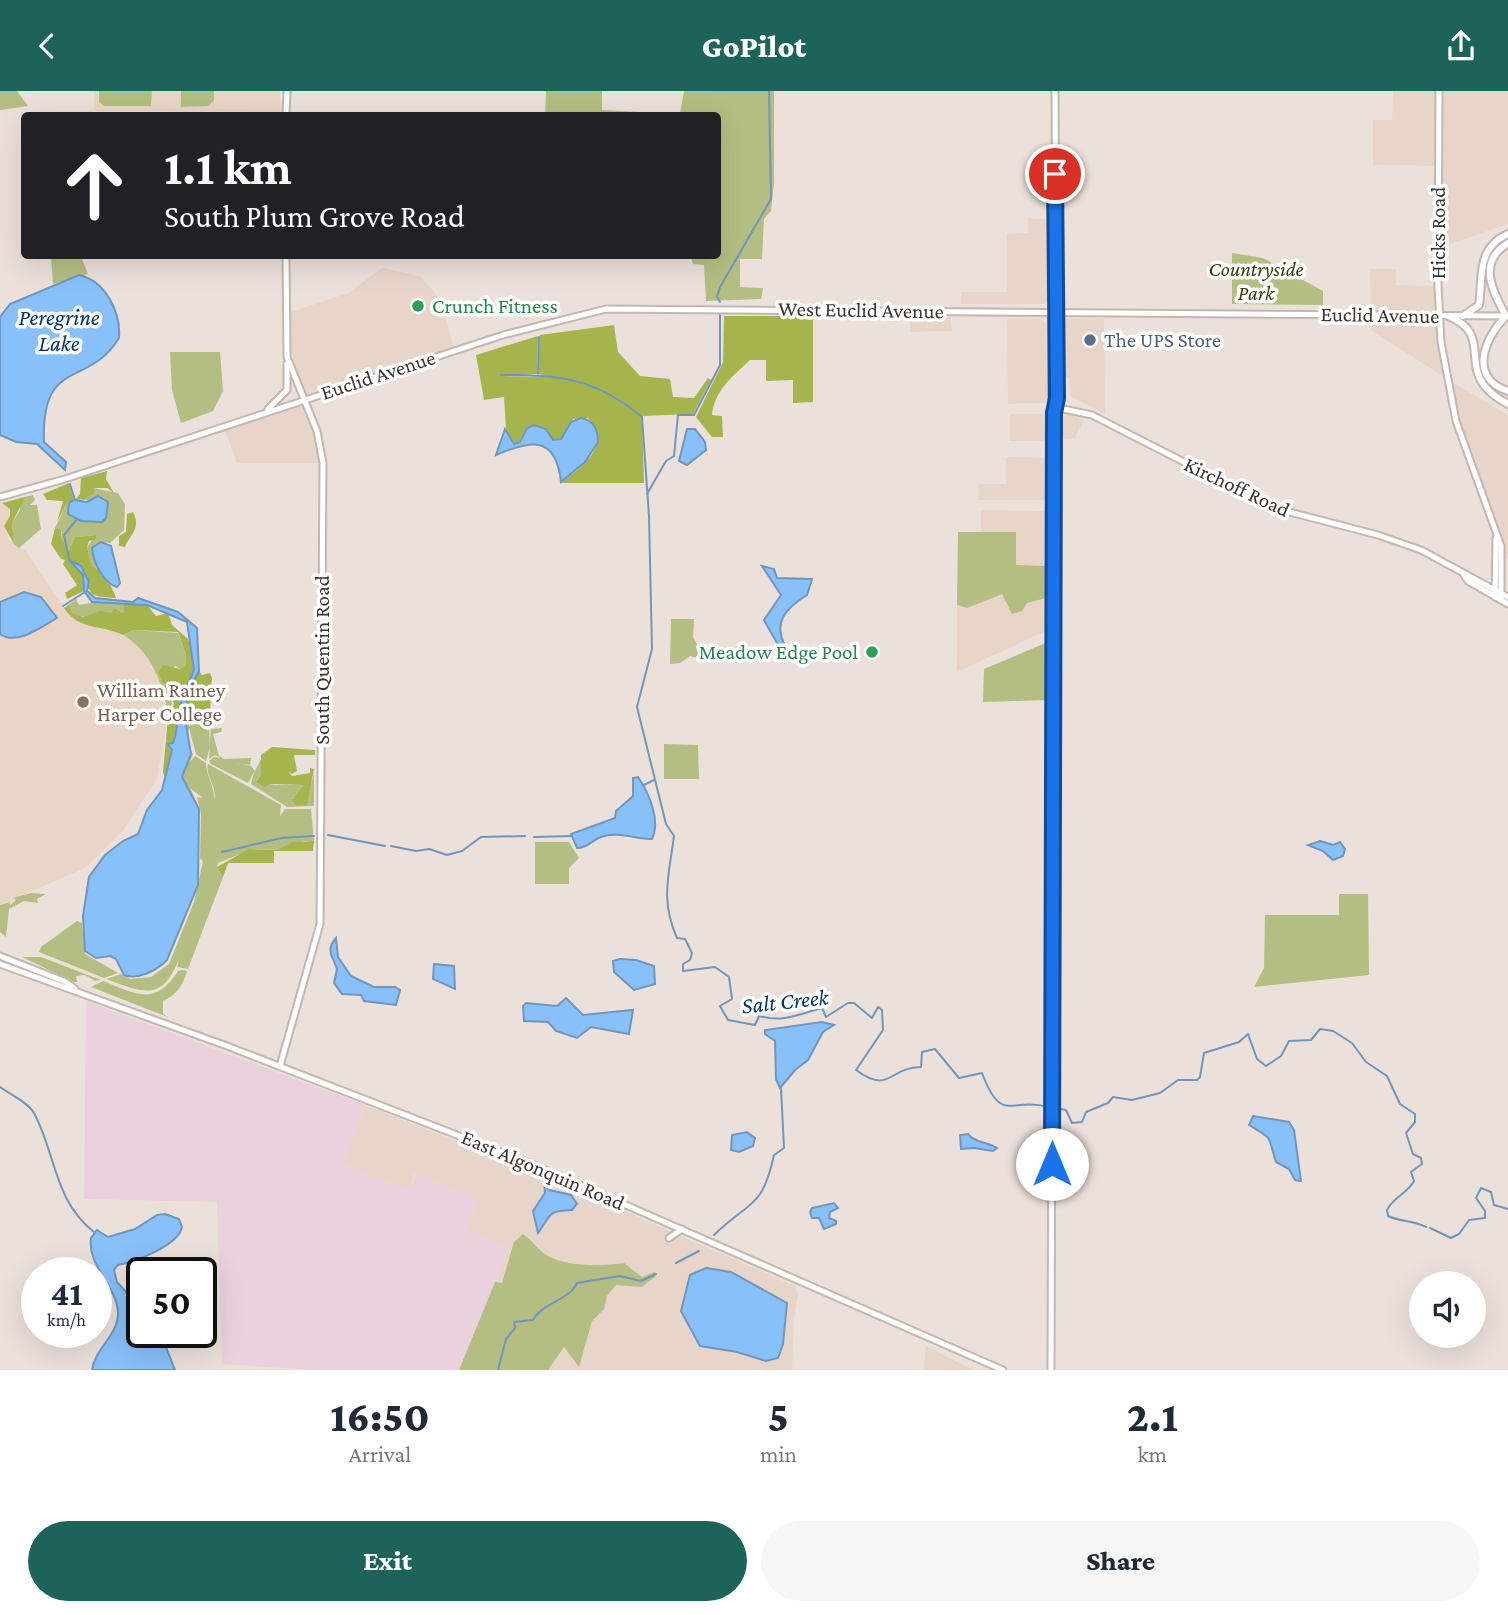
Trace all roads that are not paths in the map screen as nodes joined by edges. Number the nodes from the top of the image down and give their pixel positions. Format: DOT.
graph roads {
  1 [pos="287,91"];
  2 [pos="1055,91"];
  3 [pos="1439,91"];
  4 [pos="286,112"];
  5 [pos="1508,234"];
  6 [pos="1508,243"];
  7 [pos="286,259"];
  8 [pos="765,309"];
  9 [pos="957,311"];
  10 [pos="1055,312"];
  11 [pos="1438,315"];
  12 [pos="1448,316"];
  13 [pos="1463,316"];
  14 [pos="1507,316"];
  15 [pos="287,357"];
  16 [pos="1508,391"];
  17 [pos="304,399"];
  18 [pos="1508,404"];
  19 [pos="1054,407"];
  20 [pos="264,412"];
  21 [pos="0,497"];
  22 [pos="1497,535"];
  23 [pos="1464,575"];
  24 [pos="1496,575"];
  25 [pos="1482,582"];
  26 [pos="1498,595"];
  27 [pos="1508,597"];
  28 [pos="1508,604"];
  29 [pos="0,956"];
  30 [pos="0,964"];
  31 [pos="75,989"];
  32 [pos="280,1066"];
  33 [pos="682,1229"];
  34 [pos="669,1238"];
  35 [pos="1003,1370"];
  36 [pos="1051,1370"];
  1 -- 4 [label="main road"];
  2 -- 10 [label="main road"];
  3 -- 11 [label="main road, Hicks Road"];
  5 -- 13 [label="highway"];
  6 -- 14 [label="highway"];
  7 -- 15 [label="main road, South Quentin Road"];
  8 -- 9 [label="main road, West Euclid Avenue"];
  8 -- 17 [label="main road, Euclid Avenue"];
  9 -- 10 [label="main road, Euclid Avenue"];
  10 -- 11 [label="main road, Euclid Avenue"];
  10 -- 19 [label="main road"];
  11 -- 12 [label="main road, Euclid Avenue"];
  11 -- 22 [label="main road, Hicks Road"];
  12 -- 13 [label="main road, Euclid Avenue"];
  12 -- 18 [label="highway"];
  13 -- 14 [label="main road, Euclid Avenue"];
  14 -- 16 [label="highway"];
  15 -- 17 [label="main road, South Quentin Road"];
  15 -- 20 [label="main road"];
  17 -- 20 [label="main road, Euclid Avenue"];
  17 -- 32 [label="main road, South Quentin Road"];
  19 -- 23 [label="main road, Kirchoff Road"];
  19 -- 36 [label="main road"];
  20 -- 21 [label="main road, Euclid Avenue"];
  22 -- 24 [label="main road"];
  22 -- 26 [label="main road"];
  23 -- 25 [label="main road, Kirchoff Road"];
  23 -- 26 [label="main road, Kirchoff Road"];
  24 -- 25 [label="main road"];
  24 -- 26 [label="main road"];
  25 -- 26 [label="main road, Kirchoff Road"];
  26 -- 27 [label="main road, Kirchoff Road"];
  26 -- 28 [label="main road, Kirchoff Road"];
  29 -- 31 [label="main road"];
  30 -- 31 [label="main road"];
  31 -- 32 [label="main road, East Algonquin Road"];
  32 -- 33 [label="main road, East Algonquin Road"];
  33 -- 34 [label="main road"];
  33 -- 35 [label="main road, East Algonquin Road"];
}
